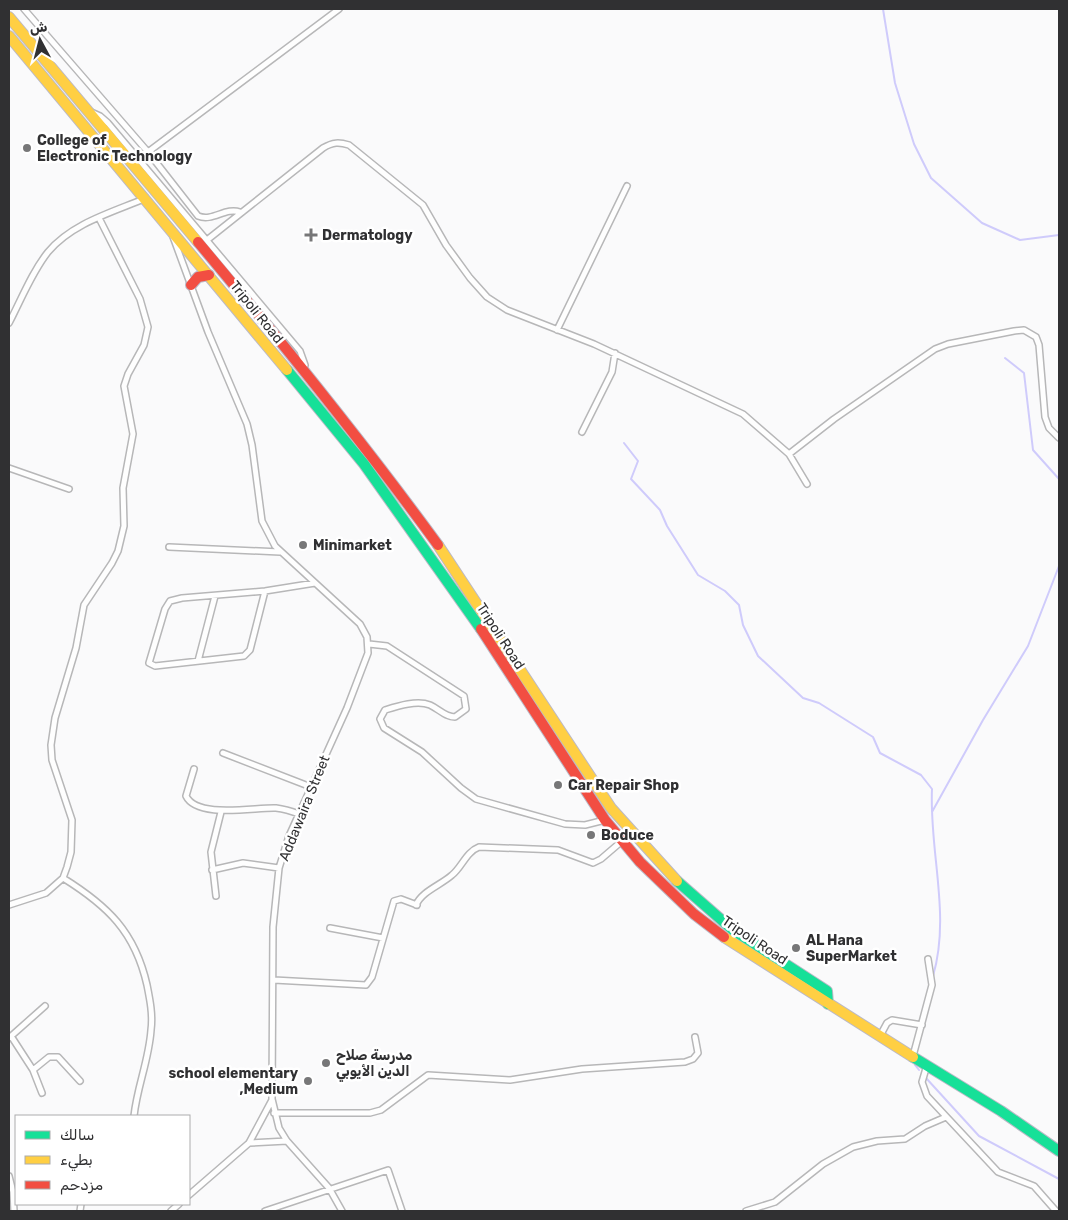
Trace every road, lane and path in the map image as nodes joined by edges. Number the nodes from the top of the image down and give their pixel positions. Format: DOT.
graph roads {
  1 [pos="24,9"];
  2 [pos="339,9"];
  3 [pos="9,17"];
  4 [pos="9,36"];
  5 [pos="88,112"];
  6 [pos="148,152"];
  7 [pos="627,186"];
  8 [pos="146,198"];
  9 [pos="240,212"];
  10 [pos="99,218"];
  11 [pos="168,225"];
  12 [pos="207,240"];
  13 [pos="209,275"];
  14 [pos="191,285"];
  15 [pos="9,323"];
  16 [pos="557,330"];
  17 [pos="614,353"];
  18 [pos="308,375"];
  19 [pos="582,432"];
  20 [pos="1059,438"];
  21 [pos="789,454"];
  22 [pos="9,468"];
  23 [pos="807,484"];
  24 [pos="69,489"];
  25 [pos="169,547"];
  26 [pos="281,552"];
  27 [pos="315,583"];
  28 [pos="265,591"];
  29 [pos="215,596"];
  30 [pos="369,644"];
  31 [pos="198,661"];
  32 [pos="223,753"];
  33 [pos="194,769"];
  34 [pos="311,786"];
  35 [pos="221,812"];
  36 [pos="299,814"];
  37 [pos="605,820"];
  38 [pos="622,841"];
  39 [pos="279,868"];
  40 [pos="212,870"];
  41 [pos="63,878"];
  42 [pos="216,896"];
  43 [pos="9,905"];
  44 [pos="330,928"];
  45 [pos="383,938"];
  46 [pos="928,959"];
  47 [pos="274,980"];
  48 [pos="828,1004"];
  49 [pos="45,1006"];
  50 [pos="922,1025"];
  51 [pos="880,1036"];
  52 [pos="10,1037"];
  53 [pos="696,1037"];
  54 [pos="913,1056"];
  55 [pos="928,1065"];
  56 [pos="33,1070"];
  57 [pos="80,1081"];
  58 [pos="42,1093"];
  59 [pos="272,1099"];
  60 [pos="274,1113"];
  61 [pos="134,1115"];
  62 [pos="946,1117"];
  63 [pos="287,1141"];
  64 [pos="249,1143"];
  65 [pos="1059,1151"];
  66 [pos="9,1176"];
  67 [pos="329,1188"];
  68 [pos="190,1194"];
  69 [pos="14,1211"];
  70 [pos="265,1211"];
  71 [pos="342,1211"];
  72 [pos="402,1211"];
  73 [pos="746,1211"];
  74 [pos="1056,1211"];
  1 -- 6 [label="street"];
  2 -- 6 [label="street"];
  3 -- 5 [label="highway"];
  4 -- 8 [label="highway, Tripoli Road"];
  5 -- 12 [label="street"];
  5 -- 18 [label="highway"];
  6 -- 9 [label="street"];
  7 -- 16 [label="street"];
  8 -- 10 [label="street"];
  8 -- 11 [label="highway, Tripoli Road"];
  9 -- 12 [label="street"];
  9 -- 16 [label="street"];
  10 -- 15 [label="street"];
  10 -- 41 [label="street"];
  11 -- 13 [label="highway, Tripoli Road"];
  11 -- 14 [label="street"];
  12 -- 18 [label="street"];
  13 -- 14 [label="highway"];
  13 -- 37 [label="highway, Tripoli Road"];
  14 -- 26 [label="street"];
  16 -- 17 [label="street"];
  17 -- 19 [label="street"];
  17 -- 21 [label="street"];
  18 -- 48 [label="highway"];
  20 -- 21 [label="street"];
  21 -- 23 [label="street"];
  22 -- 24 [label="street"];
  25 -- 26 [label="street"];
  26 -- 27 [label="street"];
  27 -- 28 [label="street"];
  27 -- 30 [label="street"];
  28 -- 29 [label="street"];
  28 -- 31 [label="street"];
  29 -- 31 [label="street"];
  29 -- 31 [label="street"];
  30 -- 34 [label="street, Addawaira Street"];
  30 -- 37 [label="street"];
  32 -- 34 [label="street"];
  33 -- 35 [label="street"];
  34 -- 36 [label="street, Addawaira Street"];
  35 -- 36 [label="street"];
  35 -- 40 [label="street"];
  36 -- 39 [label="street, Addawaira Street"];
  37 -- 38 [label="highway, Tripoli Road"];
  38 -- 45 [label="street"];
  38 -- 48 [label="highway, Tripoli Road"];
  39 -- 40 [label="street"];
  39 -- 47 [label="street, Addawaira Street"];
  40 -- 42 [label="street"];
  41 -- 43 [label="street"];
  41 -- 61 [label="street"];
  44 -- 45 [label="street"];
  45 -- 47 [label="street"];
  46 -- 50 [label="street"];
  47 -- 59 [label="street, Addawaira Street"];
  48 -- 51 [label="highway, Tripoli Road"];
  49 -- 52 [label="street"];
  50 -- 51 [label="street"];
  50 -- 54 [label="street"];
  51 -- 54 [label="highway, Tripoli Road"];
  52 -- 56 [label="street"];
  53 -- 60 [label="street"];
  54 -- 55 [label="highway, Tripoli Road"];
  55 -- 62 [label="street"];
  55 -- 65 [label="highway, Tripoli Road"];
  56 -- 57 [label="street"];
  56 -- 58 [label="street"];
  59 -- 60 [label="street, Addawaira Street"];
  59 -- 64 [label="street"];
  60 -- 63 [label="street, Addawaira Street"];
  62 -- 73 [label="street"];
  62 -- 74 [label="street"];
  63 -- 64 [label="street"];
  63 -- 67 [label="street, Addawaira Street"];
  64 -- 68 [label="street"];
  66 -- 69 [label="street"];
  67 -- 70 [label="street"];
  67 -- 71 [label="street, Addawaira Street"];
  67 -- 72 [label="street"];
}
